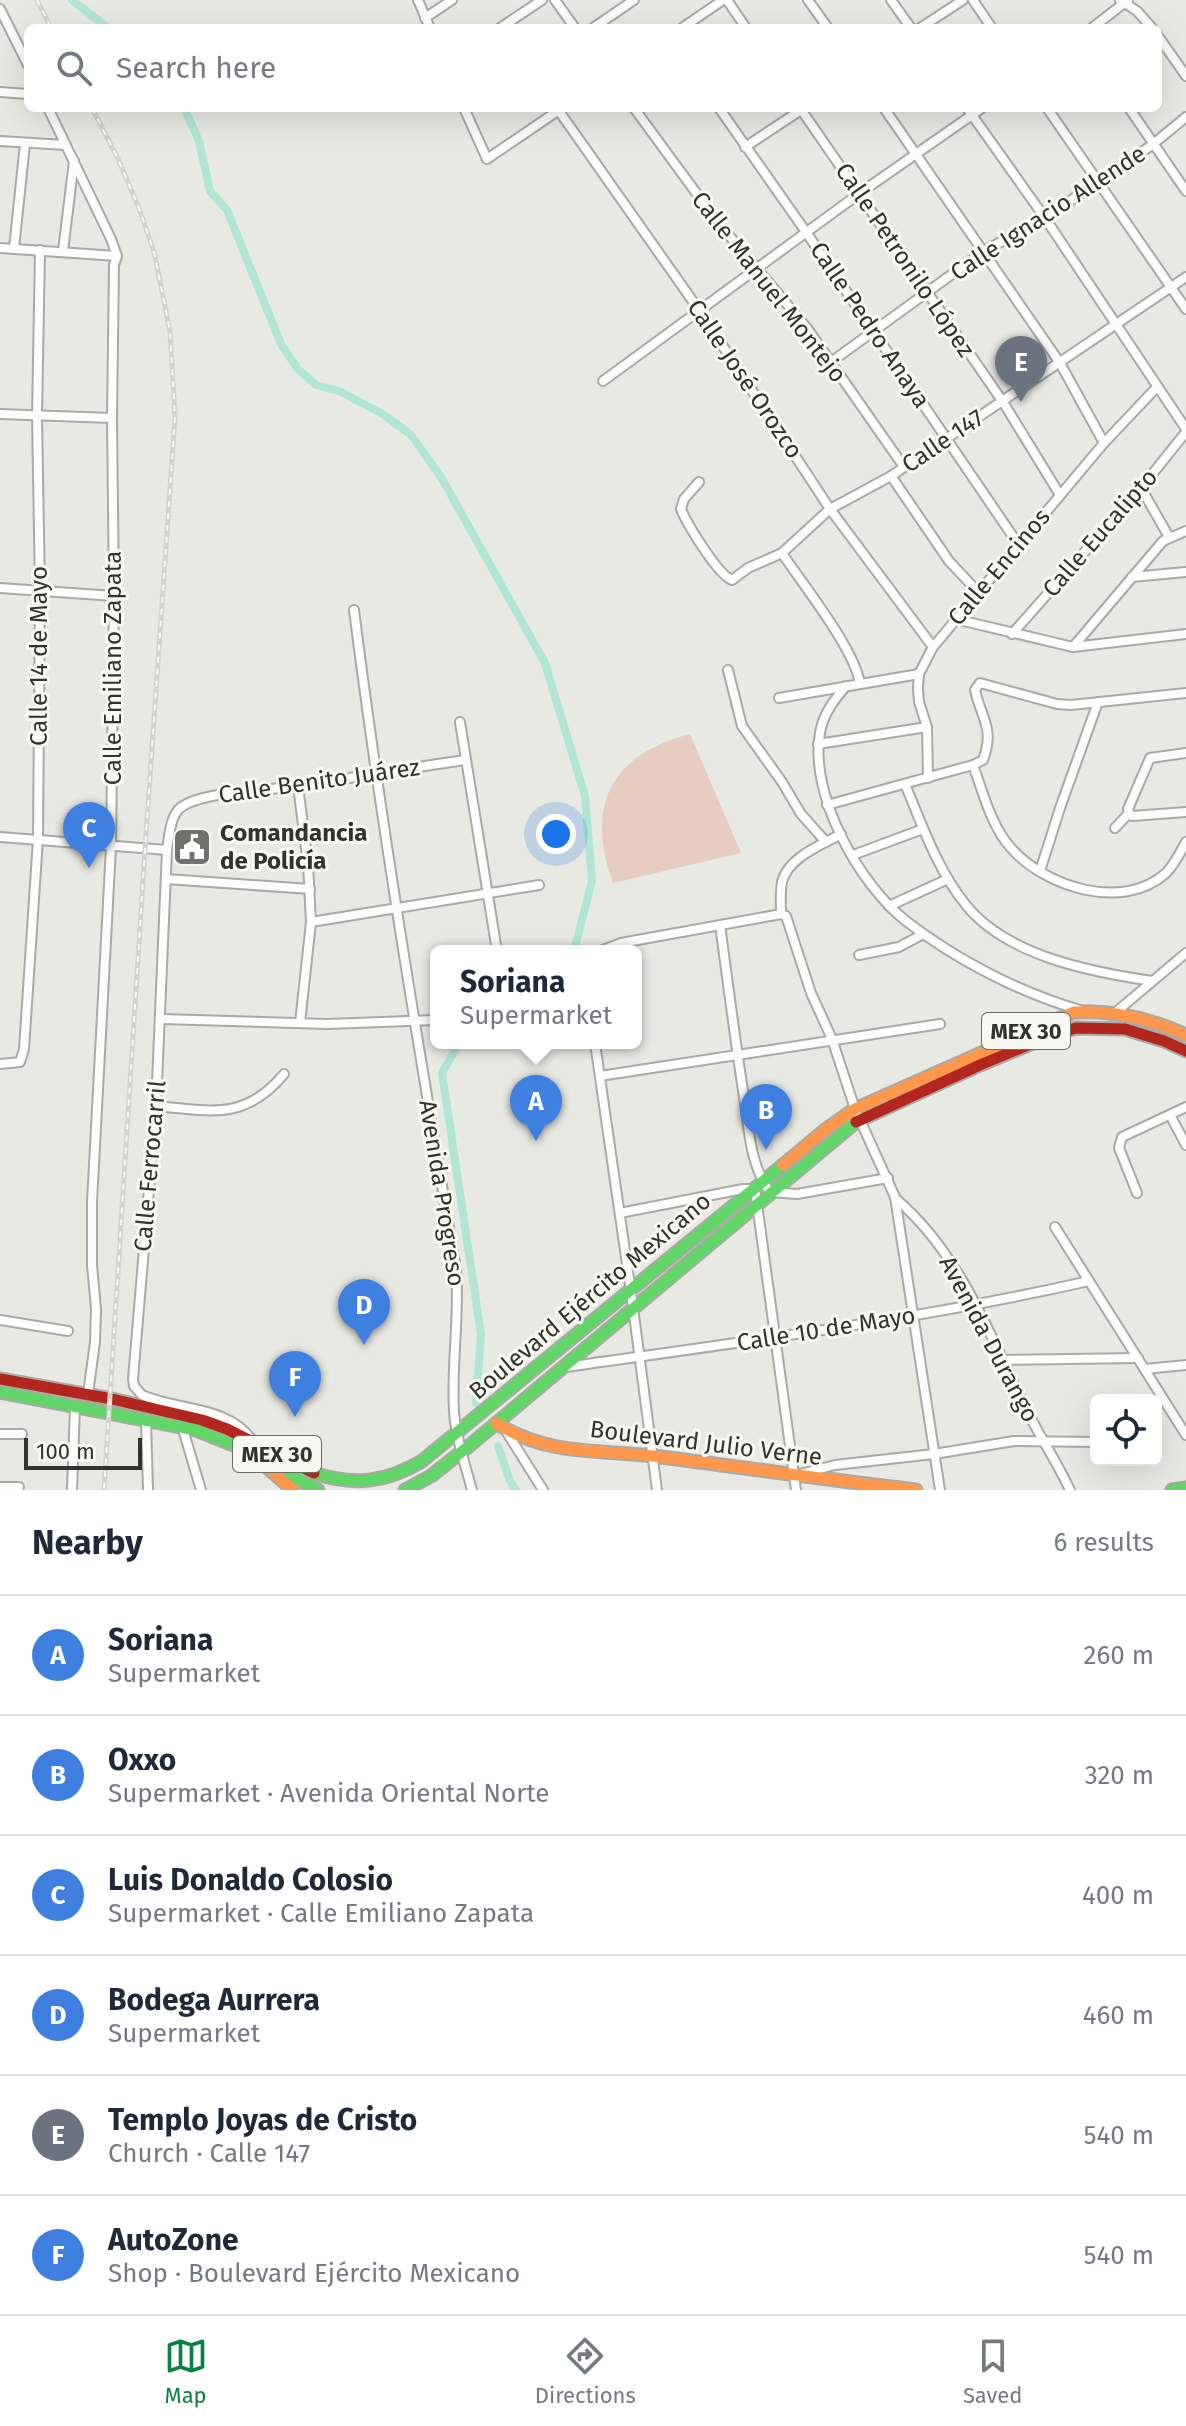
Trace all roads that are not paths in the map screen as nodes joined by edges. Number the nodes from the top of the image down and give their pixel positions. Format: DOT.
graph roads {
  1 [pos="418,0"];
  2 [pos="452,0"];
  3 [pos="542,0"];
  4 [pos="555,0"];
  5 [pos="634,0"];
  6 [pos="808,0"];
  7 [pos="891,0"];
  8 [pos="963,0"];
  9 [pos="973,0"];
  10 [pos="722,1"];
  11 [pos="1125,1"];
  12 [pos="0,9"];
  13 [pos="425,18"];
  14 [pos="428,24"];
  15 [pos="506,24"];
  16 [pos="572,24"];
  17 [pos="599,24"];
  18 [pos="688,24"];
  19 [pos="742,24"];
  20 [pos="825,24"];
  21 [pos="908,24"];
  22 [pos="926,24"];
  23 [pos="989,24"];
  24 [pos="1097,24"];
  25 [pos="1148,24"];
  26 [pos="1162,42"];
  27 [pos="24,57"];
  28 [pos="1186,76"];
  29 [pos="0,92"];
  30 [pos="24,94"];
  31 [pos="50,112"];
  32 [pos="469,112"];
  33 [pos="557,112"];
  34 [pos="563,112"];
  35 [pos="637,112"];
  36 [pos="722,112"];
  37 [pos="798,112"];
  38 [pos="804,112"];
  39 [pos="887,112"];
  40 [pos="969,112"];
  41 [pos="971,112"];
  42 [pos="1050,112"];
  43 [pos="1131,112"];
  44 [pos="1186,117"];
  45 [pos="0,141"];
  46 [pos="25,144"];
  47 [pos="65,145"];
  48 [pos="1152,145"];
  49 [pos="745,147"];
  50 [pos="917,153"];
  51 [pos="74,159"];
  52 [pos="1098,181"];
  53 [pos="1186,191"];
  54 [pos="860,193"];
  55 [pos="1045,218"];
  56 [pos="806,232"];
  57 [pos="0,248"];
  58 [pos="14,248"];
  59 [pos="40,250"];
  60 [pos="63,251"];
  61 [pos="984,251"];
  62 [pos="117,256"];
  63 [pos="755,269"];
  64 [pos="1186,277"];
  65 [pos="1171,287"];
  66 [pos="928,293"];
  67 [pos="1186,309"];
  68 [pos="699,310"];
  69 [pos="1116,325"];
  70 [pos="874,331"];
  71 [pos="831,362"];
  72 [pos="1060,363"];
  73 [pos="603,381"];
  74 [pos="1157,387"];
  75 [pos="1003,402"];
  76 [pos="0,414"];
  77 [pos="37,416"];
  78 [pos="112,418"];
  79 [pos="1186,430"];
  80 [pos="947,439"];
  81 [pos="1104,443"];
  82 [pos="904,467"];
  83 [pos="891,476"];
  84 [pos="699,482"];
  85 [pos="1141,488"];
  86 [pos="1060,495"];
  87 [pos="830,509"];
  88 [pos="1186,531"];
  89 [pos="1169,537"];
  90 [pos="1018,544"];
  91 [pos="782,553"];
  92 [pos="1186,572"];
  93 [pos="1132,577"];
  94 [pos="0,588"];
  95 [pos="40,591"];
  96 [pos="978,592"];
  97 [pos="114,596"];
  98 [pos="354,610"];
  99 [pos="955,619"];
  100 [pos="1012,634"];
  101 [pos="1186,634"];
  102 [pos="933,647"];
  103 [pos="1073,647"];
  104 [pos="728,670"];
  105 [pos="919,674"];
  106 [pos="860,684"];
  107 [pos="846,686"];
  108 [pos="1186,693"];
  109 [pos="779,698"];
  110 [pos="1098,702"];
  111 [pos="460,722"];
  112 [pos="927,727"];
  113 [pos="818,744"];
  114 [pos="1186,753"];
  115 [pos="465,760"];
  116 [pos="973,765"];
  117 [pos="375,773"];
  118 [pos="928,778"];
  119 [pos="905,784"];
  120 [pos="298,786"];
  121 [pos="827,805"];
  122 [pos="176,811"];
  123 [pos="1186,812"];
  124 [pos="1129,813"];
  125 [pos="1115,828"];
  126 [pos="923,829"];
  127 [pos="841,834"];
  128 [pos="0,837"];
  129 [pos="38,839"];
  130 [pos="826,842"];
  131 [pos="1186,842"];
  132 [pos="111,847"];
  133 [pos="167,850"];
  134 [pos="853,855"];
  135 [pos="1040,871"];
  136 [pos="166,879"];
  137 [pos="948,879"];
  138 [pos="539,885"];
  139 [pos="310,889"];
  140 [pos="489,892"];
  141 [pos="889,906"];
  142 [pos="397,909"];
  143 [pos="781,914"];
  144 [pos="311,922"];
  145 [pos="720,925"];
  146 [pos="923,934"];
  147 [pos="496,945"];
  148 [pos="616,945"];
  149 [pos="1186,953"];
  150 [pos="859,955"];
  151 [pos="1152,981"];
  152 [pos="1084,1011"];
  153 [pos="1116,1012"];
  154 [pos="161,1019"];
  155 [pos="413,1020"];
  156 [pos="430,1020"];
  157 [pos="300,1023"];
  158 [pos="940,1024"];
  159 [pos="1186,1035"];
  160 [pos="832,1039"];
  161 [pos="596,1049"];
  162 [pos="1186,1051"];
  163 [pos="737,1055"];
  164 [pos="0,1064"];
  165 [pos="284,1074"];
  166 [pos="600,1076"];
  167 [pos="156,1106"];
  168 [pos="1186,1107"];
  169 [pos="857,1114"];
  170 [pos="1170,1115"];
  171 [pos="1186,1145"];
  172 [pos="888,1178"];
  173 [pos="763,1188"];
  174 [pos="1137,1193"];
  175 [pos="895,1197"];
  176 [pos="757,1203"];
  177 [pos="620,1213"];
  178 [pos="1055,1227"];
  179 [pos="1089,1281"];
  180 [pos="631,1292"];
  181 [pos="977,1306"];
  182 [pos="633,1307"];
  183 [pos="912,1315"];
  184 [pos="0,1320"];
  185 [pos="68,1331"];
  186 [pos="776,1337"];
  187 [pos="640,1356"];
  188 [pos="1138,1358"];
  189 [pos="1003,1360"];
  190 [pos="1186,1365"];
  191 [pos="561,1367"];
  192 [pos="1145,1369"];
  193 [pos="0,1379"];
  194 [pos="0,1392"];
  195 [pos="88,1394"];
  196 [pos="75,1407"];
  197 [pos="146,1420"];
  198 [pos="182,1426"];
  199 [pos="498,1426"];
  200 [pos="459,1433"];
  201 [pos="0,1434"];
  202 [pos="22,1434"];
  203 [pos="1186,1435"];
  204 [pos="1042,1440"];
  205 [pos="1090,1442"];
  206 [pos="249,1445"];
  207 [pos="465,1449"];
  208 [pos="934,1454"];
  209 [pos="652,1456"];
  210 [pos="794,1476"];
  211 [pos="0,1487"];
  212 [pos="19,1487"];
  213 [pos="1186,1488"];
  214 [pos="72,1490"];
  215 [pos="148,1490"];
  216 [pos="201,1490"];
  217 [pos="293,1490"];
  218 [pos="318,1490"];
  219 [pos="405,1490"];
  220 [pos="472,1490"];
  221 [pos="543,1490"];
  222 [pos="657,1490"];
  223 [pos="796,1490"];
  224 [pos="916,1490"];
  225 [pos="940,1490"];
  226 [pos="1070,1490"];
  227 [pos="1172,1490"];
  1 -- 13 [label="street"];
  2 -- 13 [label="street"];
  3 -- 15 [label="street"];
  4 -- 16 [label="street"];
  5 -- 17 [label="street"];
  6 -- 20 [label="street"];
  7 -- 21 [label="street"];
  8 -- 22 [label="street"];
  9 -- 23 [label="street"];
  10 -- 18 [label="street"];
  10 -- 19 [label="street"];
  11 -- 24 [label="street"];
  11 -- 25 [label="street"];
  12 -- 27 [label="street"];
  13 -- 14 [label="street"];
  26 -- 28 [label="street"];
  29 -- 30 [label="street"];
  31 -- 47 [label="street, Calle Emiliano Zapata"];
  32 -- 33 [label="street"];
  34 -- 68 [label="street, Calle José Orozco"];
  35 -- 63 [label="street, Calle Manuel Montejo"];
  36 -- 49 [label="street, Calle Pedro Anaya"];
  37 -- 49 [label="street"];
  38 -- 54 [label="street, Calle Petronilo López"];
  39 -- 50 [label="street"];
  40 -- 50 [label="street"];
  41 -- 55 [label="street"];
  42 -- 52 [label="street"];
  43 -- 48 [label="street"];
  44 -- 48 [label="street, Calle Ignacio Allende"];
  45 -- 46 [label="street"];
  46 -- 47 [label="street"];
  46 -- 58 [label="street"];
  47 -- 51 [label="street, Calle Emiliano Zapata"];
  48 -- 52 [label="street, Calle Ignacio Allende"];
  48 -- 53 [label="street"];
  49 -- 56 [label="street, Calle Pedro Anaya"];
  50 -- 54 [label="street"];
  50 -- 61 [label="street"];
  51 -- 60 [label="street"];
  51 -- 62 [label="street, Calle Emiliano Zapata"];
  52 -- 55 [label="street, Calle Ignacio Allende"];
  52 -- 65 [label="street"];
  54 -- 56 [label="street"];
  54 -- 66 [label="street, Calle Petronilo López"];
  55 -- 61 [label="street, Calle Ignacio Allende"];
  55 -- 69 [label="street"];
  56 -- 63 [label="street"];
  56 -- 70 [label="street, Calle Pedro Anaya"];
  57 -- 58 [label="street"];
  58 -- 59 [label="street"];
  59 -- 60 [label="street"];
  59 -- 77 [label="street, Calle 14 de Mayo"];
  60 -- 62 [label="street"];
  61 -- 66 [label="street, Calle Ignacio Allende"];
  61 -- 72 [label="street"];
  62 -- 78 [label="street, Calle Emiliano Zapata"];
  63 -- 68 [label="street"];
  63 -- 71 [label="street, Calle Manuel Montejo"];
  64 -- 65 [label="street, Calle 147"];
  65 -- 67 [label="street"];
  65 -- 69 [label="street, Calle 147"];
  66 -- 70 [label="street, Calle Ignacio Allende"];
  66 -- 75 [label="street, Calle Petronilo López"];
  68 -- 73 [label="street"];
  68 -- 87 [label="street, Calle José Orozco"];
  69 -- 72 [label="street, Calle 147"];
  69 -- 74 [label="street"];
  70 -- 71 [label="street, Calle Ignacio Allende"];
  70 -- 80 [label="street, Calle Pedro Anaya"];
  71 -- 82 [label="street, Calle Manuel Montejo"];
  72 -- 75 [label="street, Calle 147"];
  72 -- 81 [label="street"];
  74 -- 79 [label="street"];
  74 -- 81 [label="street, Calle Encinos"];
  75 -- 80 [label="street, Calle 147"];
  75 -- 86 [label="street, Calle Petronilo López"];
  76 -- 77 [label="street"];
  77 -- 78 [label="street"];
  77 -- 95 [label="street, Calle 14 de Mayo"];
  78 -- 97 [label="street, Calle Emiliano Zapata"];
  79 -- 85 [label="street, Calle Eucalipto"];
  80 -- 82 [label="street, Calle 147"];
  80 -- 90 [label="street, Calle Pedro Anaya"];
  81 -- 86 [label="street, Calle Encinos"];
  82 -- 83 [label="street, Calle 147"];
  83 -- 87 [label="street, Calle 147"];
  83 -- 96 [label="street"];
  84 -- 91 [label="street, Calle 147"];
  85 -- 89 [label="street"];
  85 -- 100 [label="street, Calle Eucalipto"];
  86 -- 90 [label="street, Calle Encinos"];
  87 -- 91 [label="street, Calle 147"];
  87 -- 102 [label="street, Calle José Orozco"];
  88 -- 89 [label="street"];
  89 -- 93 [label="street"];
  90 -- 96 [label="street, Calle Encinos"];
  91 -- 106 [label="street"];
  92 -- 93 [label="street"];
  93 -- 103 [label="street"];
  94 -- 95 [label="street"];
  95 -- 97 [label="street"];
  95 -- 129 [label="street, Calle 14 de Mayo"];
  96 -- 99 [label="street, Calle Encinos"];
  97 -- 132 [label="street, Calle Emiliano Zapata"];
  98 -- 117 [label="street, Avenida Progreso"];
  99 -- 100 [label="street"];
  99 -- 102 [label="street, Calle Encinos"];
  100 -- 103 [label="street"];
  101 -- 103 [label="street"];
  102 -- 105 [label="street, Calle Encinos"];
  104 -- 130 [label="street"];
  105 -- 106 [label="street"];
  105 -- 112 [label="street"];
  106 -- 107 [label="street"];
  107 -- 109 [label="street"];
  107 -- 113 [label="street"];
  108 -- 110 [label="street"];
  110 -- 116 [label="street"];
  110 -- 135 [label="street"];
  111 -- 115 [label="street"];
  112 -- 113 [label="street"];
  112 -- 118 [label="street"];
  113 -- 121 [label="street"];
  114 -- 124 [label="street"];
  115 -- 117 [label="street, Calle Benito Juárez"];
  115 -- 140 [label="street"];
  116 -- 118 [label="street"];
  116 -- 135 [label="street"];
  117 -- 120 [label="street, Calle Benito Juárez"];
  117 -- 142 [label="street, Avenida Progreso"];
  118 -- 119 [label="street"];
  119 -- 121 [label="street"];
  119 -- 126 [label="street"];
  120 -- 122 [label="street, Calle Benito Juárez"];
  120 -- 139 [label="street"];
  121 -- 127 [label="street"];
  122 -- 133 [label="street, Calle Ferrocarril"];
  123 -- 124 [label="street"];
  124 -- 125 [label="street"];
  126 -- 134 [label="street"];
  126 -- 137 [label="street"];
  127 -- 130 [label="street"];
  127 -- 134 [label="street"];
  128 -- 129 [label="street"];
  129 -- 132 [label="street"];
  129 -- 164 [label="street, Calle 14 de Mayo"];
  130 -- 143 [label="street"];
  131 -- 135 [label="street"];
  132 -- 133 [label="street"];
  132 -- 195 [label="street, Calle Emiliano Zapata"];
  133 -- 136 [label="street, Calle Ferrocarril"];
  134 -- 141 [label="street"];
  136 -- 139 [label="street"];
  136 -- 154 [label="street, Calle Ferrocarril"];
  137 -- 141 [label="street"];
  137 -- 151 [label="street"];
  138 -- 140 [label="street"];
  139 -- 144 [label="street"];
  140 -- 142 [label="street"];
  140 -- 147 [label="street"];
  141 -- 146 [label="street"];
  142 -- 144 [label="street"];
  142 -- 155 [label="street, Avenida Progreso"];
  143 -- 145 [label="street"];
  143 -- 160 [label="street"];
  144 -- 157 [label="street"];
  145 -- 148 [label="street"];
  145 -- 163 [label="street"];
  146 -- 150 [label="street"];
  146 -- 152 [label="street"];
  149 -- 151 [label="street"];
  151 -- 153 [label="street"];
  152 -- 153 [label="main road, Boulevard Ejército Mexicano / MEX 30"];
  152 -- 169 [label="main road, Boulevard Ejército Mexicano / MEX 30"];
  153 -- 159 [label="main road, Boulevard Ejército Mexicano / MEX 30"];
  154 -- 157 [label="street"];
  154 -- 167 [label="street, Calle Ferrocarril"];
  155 -- 156 [label="street"];
  155 -- 157 [label="street"];
  155 -- 200 [label="street, Avenida Progreso"];
  158 -- 160 [label="street"];
  160 -- 163 [label="street"];
  160 -- 169 [label="street"];
  161 -- 166 [label="street"];
  162 -- 169 [label="main road, Boulevard Ejército Mexicano / MEX 30"];
  163 -- 166 [label="street"];
  163 -- 173 [label="street"];
  165 -- 167 [label="street"];
  166 -- 177 [label="street"];
  167 -- 206 [label="street, Calle Ferrocarril"];
  168 -- 170 [label="street"];
  169 -- 172 [label="street"];
  169 -- 173 [label="main road, Boulevard Ejército Mexicano / MEX 30"];
  170 -- 171 [label="street"];
  170 -- 174 [label="street"];
  172 -- 173 [label="street"];
  172 -- 175 [label="street"];
  173 -- 176 [label="main road, Boulevard Ejército Mexicano / MEX 30"];
  173 -- 177 [label="street"];
  173 -- 180 [label="main road, Boulevard Ejército Mexicano / MEX 30"];
  175 -- 181 [label="street, Avenida Durango"];
  175 -- 183 [label="street"];
  176 -- 182 [label="main road, Boulevard Ejército Mexicano / MEX 30"];
  176 -- 186 [label="street"];
  177 -- 180 [label="street"];
  178 -- 179 [label="street"];
  179 -- 181 [label="street, Calle 10 de Mayo"];
  179 -- 188 [label="street"];
  180 -- 182 [label="street"];
  180 -- 200 [label="main road, Boulevard Ejército Mexicano / MEX 30"];
  181 -- 183 [label="street, Calle 10 de Mayo"];
  181 -- 189 [label="street, Avenida Durango"];
  182 -- 187 [label="street"];
  182 -- 191 [label="main road, Boulevard Ejército Mexicano / MEX 30"];
  183 -- 186 [label="street, Calle 10 de Mayo"];
  183 -- 208 [label="street"];
  184 -- 185 [label="street"];
  186 -- 187 [label="street, Calle 10 de Mayo"];
  186 -- 210 [label="street"];
  187 -- 191 [label="street, Calle 10 de Mayo"];
  187 -- 209 [label="street"];
  188 -- 189 [label="street"];
  188 -- 192 [label="street"];
  189 -- 204 [label="street, Avenida Durango"];
  190 -- 192 [label="street"];
  191 -- 199 [label="main road, Boulevard Ejército Mexicano / MEX 30"];
  192 -- 203 [label="street"];
  193 -- 195 [label="main road, Boulevard Ejército Mexicano / MEX 30"];
  194 -- 196 [label="main road, Boulevard Ejército Mexicano / MEX 30"];
  195 -- 206 [label="main road, Boulevard Ejército Mexicano / MEX 30"];
  196 -- 197 [label="main road, Boulevard Ejército Mexicano / MEX 30"];
  196 -- 214 [label="street"];
  197 -- 198 [label="main road, Boulevard Ejército Mexicano / MEX 30"];
  197 -- 215 [label="street"];
  198 -- 206 [label="main road, Boulevard Ejército Mexicano / MEX 30"];
  198 -- 216 [label="street"];
  199 -- 207 [label="main road, Boulevard Ejército Mexicano / MEX 30"];
  199 -- 209 [label="main road, Boulevard Julio Verne"];
  199 -- 221 [label="street"];
  200 -- 206 [label="main road, Boulevard Ejército Mexicano / MEX 30"];
  200 -- 207 [label="street, Avenida Progreso"];
  201 -- 202 [label="street"];
  204 -- 205 [label="street"];
  204 -- 208 [label="street"];
  204 -- 226 [label="street, Avenida Durango"];
  206 -- 217 [label="main road"];
  206 -- 218 [label="main road, Boulevard Ejército Mexicano / MEX 30"];
  207 -- 219 [label="main road, Boulevard Ejército Mexicano / MEX 30"];
  207 -- 220 [label="street, Avenida Progreso"];
  208 -- 210 [label="street"];
  208 -- 225 [label="street"];
  209 -- 210 [label="main road, Boulevard Julio Verne"];
  209 -- 222 [label="street"];
  210 -- 223 [label="street"];
  210 -- 224 [label="main road, Boulevard Julio Verne"];
  211 -- 212 [label="street"];
  213 -- 227 [label="main road"];
}
